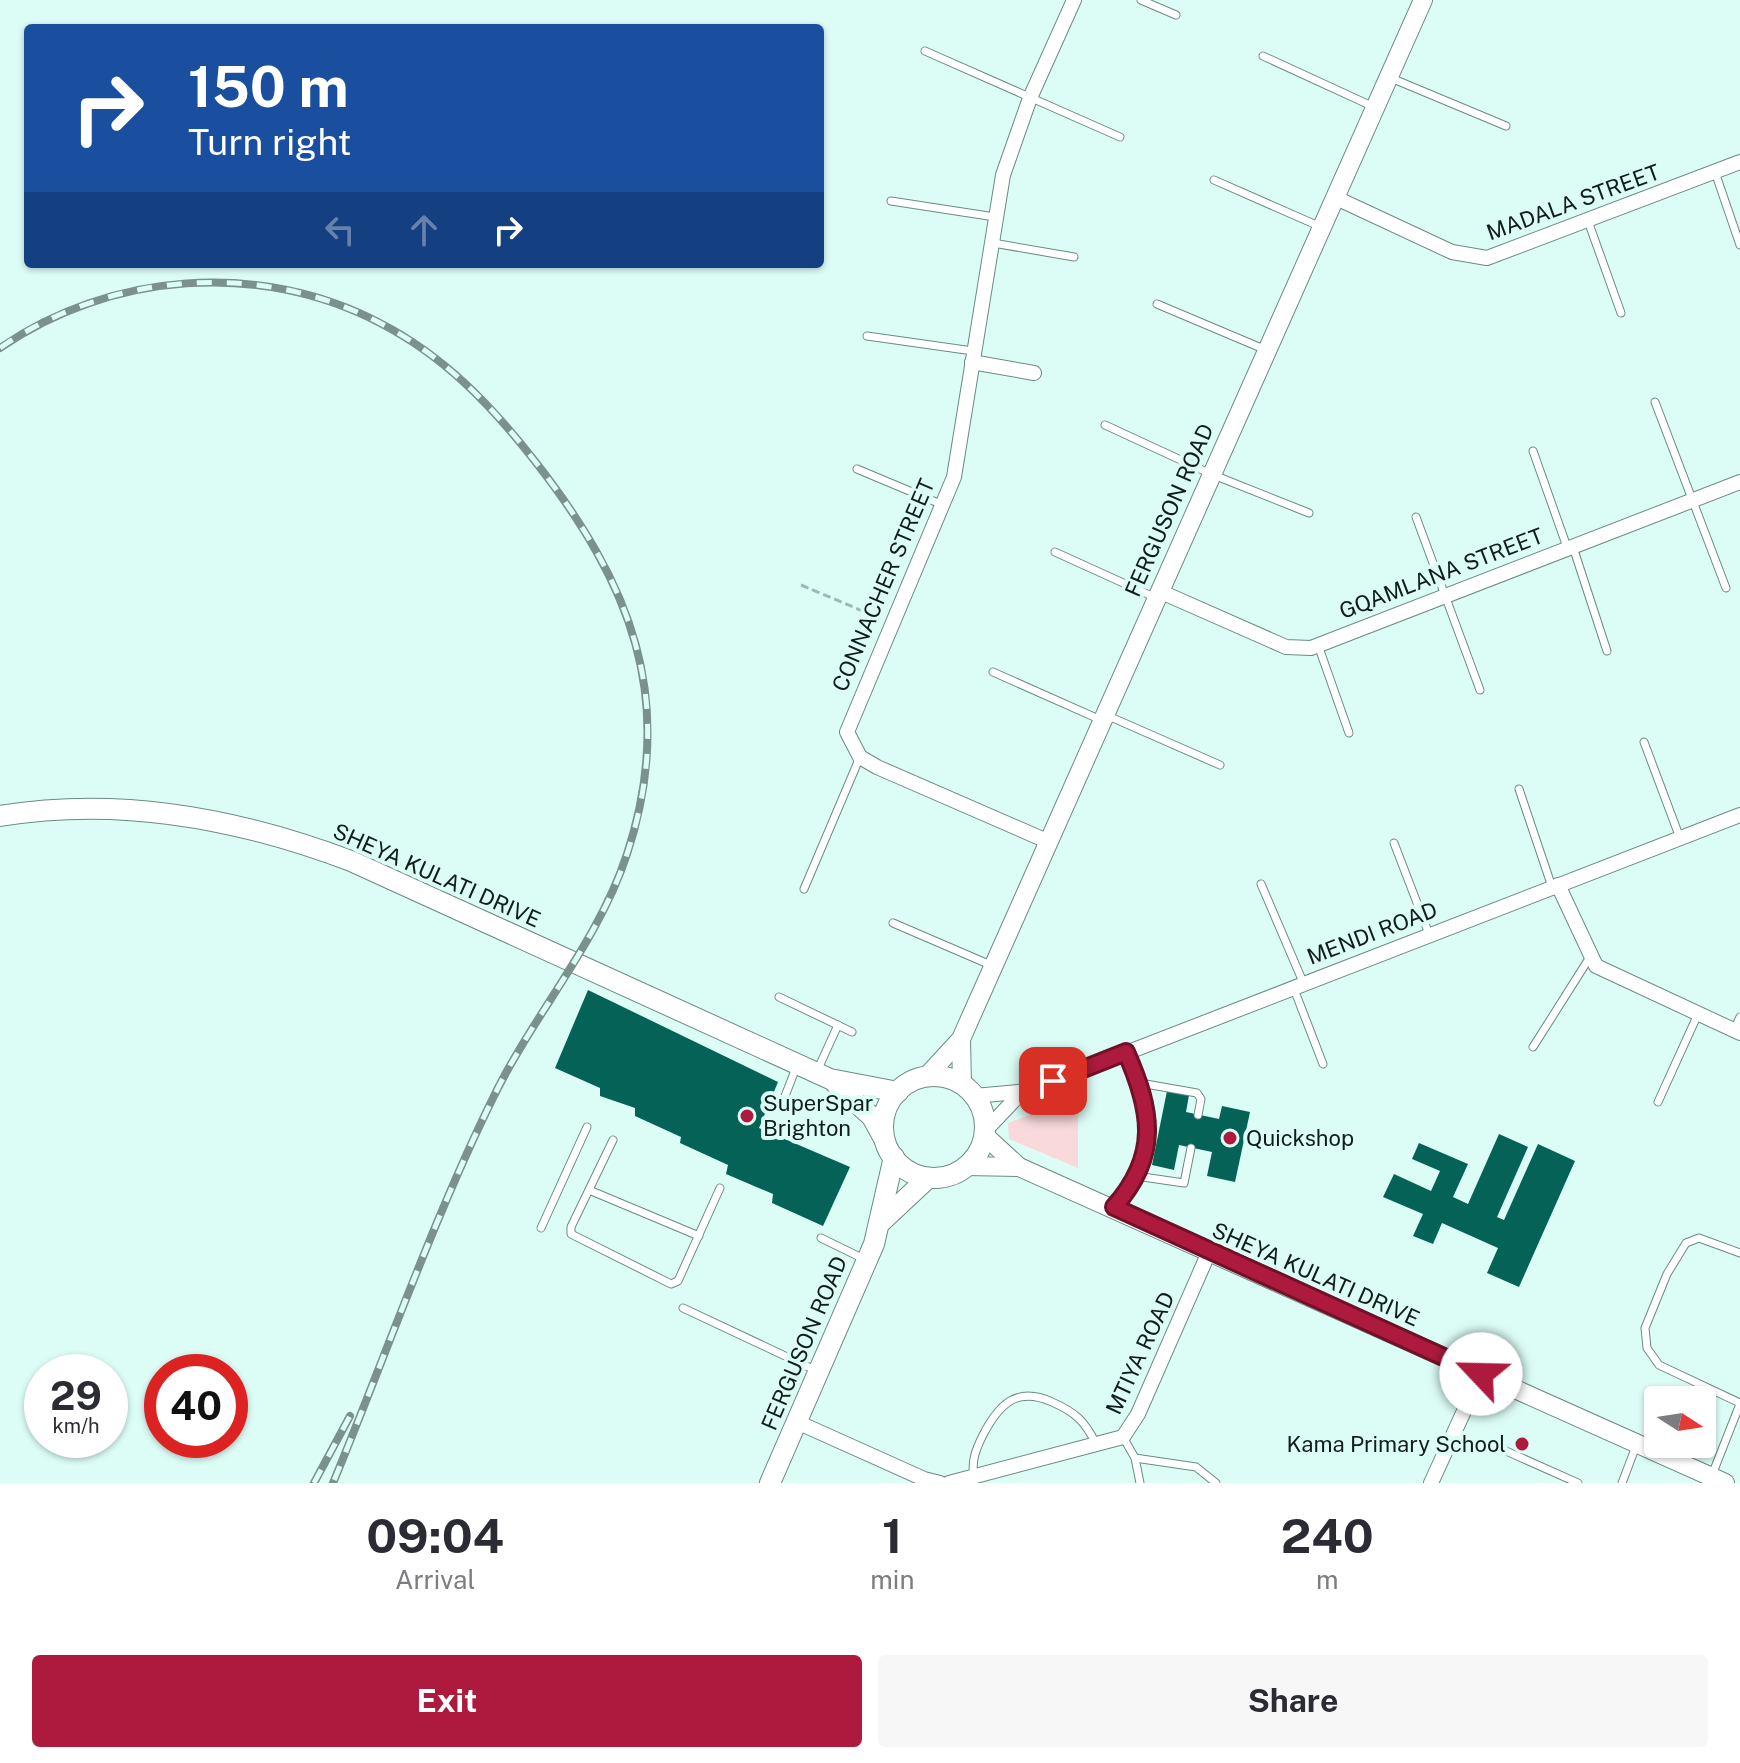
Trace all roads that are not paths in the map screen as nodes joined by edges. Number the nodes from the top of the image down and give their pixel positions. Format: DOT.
graph roads {
  1 [pos="1074,0"];
  2 [pos="1141,0"];
  3 [pos="1423,0"];
  4 [pos="1176,15"];
  5 [pos="925,51"];
  6 [pos="1263,56"];
  7 [pos="1389,77"];
  8 [pos="1030,98"];
  9 [pos="1376,108"];
  10 [pos="1506,126"];
  11 [pos="1120,137"];
  12 [pos="1740,162"];
  13 [pos="1715,172"];
  14 [pos="1214,180"];
  15 [pos="1334,197"];
  16 [pos="891,201"];
  17 [pos="995,217"];
  18 [pos="1588,221"];
  19 [pos="1321,227"];
  20 [pos="990,243"];
  21 [pos="1740,245"];
  22 [pos="1074,257"];
  23 [pos="1157,304"];
  24 [pos="1621,313"];
  25 [pos="867,336"];
  26 [pos="1266,350"];
  27 [pos="972,356"];
  28 [pos="1034,373"];
  29 [pos="1655,402"];
  30 [pos="1105,425"];
  31 [pos="1533,451"];
  32 [pos="857,469"];
  33 [pos="1211,474"];
  34 [pos="1740,482"];
  35 [pos="1694,499"];
  36 [pos="943,505"];
  37 [pos="1309,513"];
  38 [pos="1416,517"];
  39 [pos="1570,546"];
  40 [pos="1055,552"];
  41 [pos="1726,588"];
  42 [pos="1158,594"];
  43 [pos="1446,595"];
  44 [pos="1318,645"];
  45 [pos="1607,651"];
  46 [pos="993,672"];
  47 [pos="1480,690"];
  48 [pos="1102,717"];
  49 [pos="1349,733"];
  50 [pos="1644,742"];
  51 [pos="860,757"];
  52 [pos="1220,765"];
  53 [pos="1519,789"];
  54 [pos="1740,815"];
  55 [pos="0,816"];
  56 [pos="1680,838"];
  57 [pos="1047,841"];
  58 [pos="1394,843"];
  59 [pos="1261,884"];
  60 [pos="1555,886"];
  61 [pos="804,889"];
  62 [pos="893,923"];
  63 [pos="1429,934"];
  64 [pos="1590,957"];
  65 [pos="993,966"];
  66 [pos="1298,984"];
  67 [pos="779,997"];
  68 [pos="1698,1014"];
  69 [pos="838,1025"];
  70 [pos="1738,1026"];
  71 [pos="852,1032"];
  72 [pos="961,1039"];
  73 [pos="1533,1047"];
  74 [pos="1126,1052"];
  75 [pos="798,1063"];
  76 [pos="1323,1064"];
  77 [pos="823,1076"];
  78 [pos="926,1077"];
  79 [pos="1140,1083"];
  80 [pos="968,1091"];
  81 [pos="898,1092"];
  82 [pos="1020,1094"];
  83 [pos="1658,1102"];
  84 [pos="782,1104"];
  85 [pos="1198,1115"];
  86 [pos="587,1127"];
  87 [pos="984,1133"];
  88 [pos="613,1140"];
  89 [pos="1191,1148"];
  90 [pos="890,1150"];
  91 [pos="966,1166"];
  92 [pos="1019,1167"];
  93 [pos="1136,1176"];
  94 [pos="928,1178"];
  95 [pos="720,1188"];
  96 [pos="589,1190"];
  97 [pos="1114,1207"];
  98 [pos="881,1222"];
  99 [pos="541,1228"];
  100 [pos="699,1236"];
  101 [pos="821,1238"];
  102 [pos="1209,1252"];
  103 [pos="1740,1253"];
  104 [pos="866,1260"];
  105 [pos="683,1308"];
  106 [pos="819,1372"];
  107 [pos="1481,1374"];
  108 [pos="1740,1403"];
  109 [pos="797,1422"];
  110 [pos="1123,1437"];
  111 [pos="1488,1443"];
  112 [pos="1636,1444"];
  113 [pos="1097,1446"];
  114 [pos="1135,1458"];
  115 [pos="974,1477"];
  116 [pos="1718,1480"];
  117 [pos="956,1482"];
  118 [pos="770,1483"];
  119 [pos="940,1483"];
  120 [pos="949,1483"];
  121 [pos="1140,1483"];
  122 [pos="1216,1483"];
  123 [pos="1431,1483"];
  124 [pos="1578,1483"];
  125 [pos="1622,1483"];
  1 -- 8 [label="street, CONNACHER STREET"];
  2 -- 4 [label="lane"];
  3 -- 7 [label="street, FERGUSON ROAD"];
  5 -- 8 [label="lane"];
  6 -- 9 [label="lane"];
  7 -- 9 [label="street, FERGUSON ROAD"];
  7 -- 10 [label="lane"];
  8 -- 11 [label="lane"];
  8 -- 17 [label="street, CONNACHER STREET"];
  9 -- 15 [label="street, FERGUSON ROAD"];
  12 -- 13 [label="street, MADALA STREET"];
  13 -- 18 [label="street, MADALA STREET"];
  13 -- 21 [label="lane"];
  14 -- 19 [label="lane"];
  15 -- 18 [label="street, MADALA STREET"];
  15 -- 19 [label="street, FERGUSON ROAD"];
  16 -- 17 [label="lane"];
  17 -- 20 [label="street, CONNACHER STREET"];
  18 -- 24 [label="lane"];
  19 -- 26 [label="street, FERGUSON ROAD"];
  20 -- 22 [label="lane"];
  20 -- 27 [label="street, CONNACHER STREET"];
  23 -- 26 [label="lane"];
  25 -- 27 [label="lane"];
  26 -- 33 [label="street, FERGUSON ROAD"];
  27 -- 28 [label="street"];
  27 -- 36 [label="street, CONNACHER STREET"];
  29 -- 35 [label="lane"];
  30 -- 33 [label="lane"];
  31 -- 39 [label="lane"];
  32 -- 36 [label="lane"];
  33 -- 37 [label="lane"];
  33 -- 42 [label="street, FERGUSON ROAD"];
  34 -- 35 [label="street, GQAMLANA STREET"];
  35 -- 39 [label="street, GQAMLANA STREET"];
  35 -- 41 [label="lane"];
  36 -- 51 [label="street, CONNACHER STREET"];
  38 -- 43 [label="lane"];
  39 -- 43 [label="street, GQAMLANA STREET"];
  39 -- 45 [label="lane"];
  40 -- 42 [label="lane"];
  42 -- 44 [label="street, GQAMLANA STREET"];
  42 -- 48 [label="street, FERGUSON ROAD"];
  43 -- 44 [label="street, GQAMLANA STREET"];
  43 -- 47 [label="lane"];
  44 -- 49 [label="lane"];
  46 -- 48 [label="lane"];
  48 -- 52 [label="lane"];
  48 -- 57 [label="street, FERGUSON ROAD"];
  50 -- 56 [label="lane"];
  51 -- 57 [label="street"];
  51 -- 61 [label="lane"];
  53 -- 60 [label="lane"];
  54 -- 56 [label="street, MENDI ROAD"];
  55 -- 75 [label="main road, SHEYA KULATI DRIVE"];
  56 -- 60 [label="street, MENDI ROAD"];
  57 -- 65 [label="street, FERGUSON ROAD"];
  58 -- 63 [label="lane"];
  59 -- 66 [label="lane"];
  60 -- 63 [label="street, MENDI ROAD"];
  60 -- 64 [label="street"];
  62 -- 65 [label="lane"];
  63 -- 66 [label="street, MENDI ROAD"];
  64 -- 68 [label="street"];
  64 -- 73 [label="lane"];
  65 -- 72 [label="street, FERGUSON ROAD"];
  66 -- 74 [label="street, MENDI ROAD"];
  66 -- 76 [label="lane"];
  67 -- 69 [label="lane"];
  68 -- 70 [label="street"];
  68 -- 83 [label="lane"];
  69 -- 71 [label="lane"];
  69 -- 77 [label="lane"];
  72 -- 78 [label="street, FERGUSON ROAD"];
  72 -- 80 [label="street, FERGUSON ROAD"];
  74 -- 79 [label="lane"];
  74 -- 82 [label="street, MENDI ROAD"];
  75 -- 77 [label="main road, SHEYA KULATI DRIVE"];
  75 -- 84 [label="lane"];
  77 -- 81 [label="main road, SHEYA KULATI DRIVE"];
  77 -- 90 [label="main road, SHEYA KULATI DRIVE"];
  78 -- 80 [label="main road"];
  78 -- 81 [label="main road"];
  79 -- 85 [label="lane"];
  79 -- 93 [label="lane"];
  80 -- 82 [label="street, MENDI ROAD"];
  80 -- 87 [label="main road"];
  81 -- 90 [label="main road"];
  82 -- 87 [label="street, MENDI ROAD"];
  86 -- 99 [label="lane"];
  87 -- 91 [label="main road"];
  87 -- 92 [label="street, SHEYA KULATI DRIVE"];
  88 -- 96 [label="lane"];
  89 -- 93 [label="lane"];
  90 -- 94 [label="main road"];
  90 -- 98 [label="main road, FERGUSON ROAD"];
  91 -- 92 [label="street, SHEYA KULATI DRIVE"];
  91 -- 94 [label="main road"];
  92 -- 97 [label="street, SHEYA KULATI DRIVE"];
  93 -- 97 [label="lane"];
  94 -- 98 [label="main road, FERGUSON ROAD"];
  95 -- 100 [label="lane"];
  96 -- 100 [label="lane"];
  96 -- 100 [label="lane"];
  97 -- 102 [label="street, SHEYA KULATI DRIVE"];
  98 -- 104 [label="main road, FERGUSON ROAD"];
  101 -- 104 [label="lane"];
  102 -- 107 [label="street, SHEYA KULATI DRIVE"];
  102 -- 110 [label="street, MTIYA ROAD"];
  103 -- 108 [label="lane"];
  104 -- 106 [label="main road, FERGUSON ROAD"];
  105 -- 106 [label="lane"];
  106 -- 109 [label="main road, FERGUSON ROAD"];
  107 -- 112 [label="street, SHEYA KULATI DRIVE"];
  107 -- 123 [label="street"];
  108 -- 116 [label="lane"];
  109 -- 118 [label="main road, FERGUSON ROAD"];
  109 -- 119 [label="street"];
  110 -- 113 [label="street, MTIYA ROAD"];
  110 -- 114 [label="lane"];
  111 -- 124 [label="lane"];
  112 -- 116 [label="street, SHEYA KULATI DRIVE"];
  112 -- 125 [label="lane"];
  113 -- 115 [label="street, MTIYA ROAD"];
  113 -- 115 [label="lane"];
  114 -- 121 [label="lane"];
  114 -- 122 [label="lane"];
  115 -- 117 [label="street, MTIYA ROAD"];
  117 -- 120 [label="street, MTIYA ROAD"];
}
